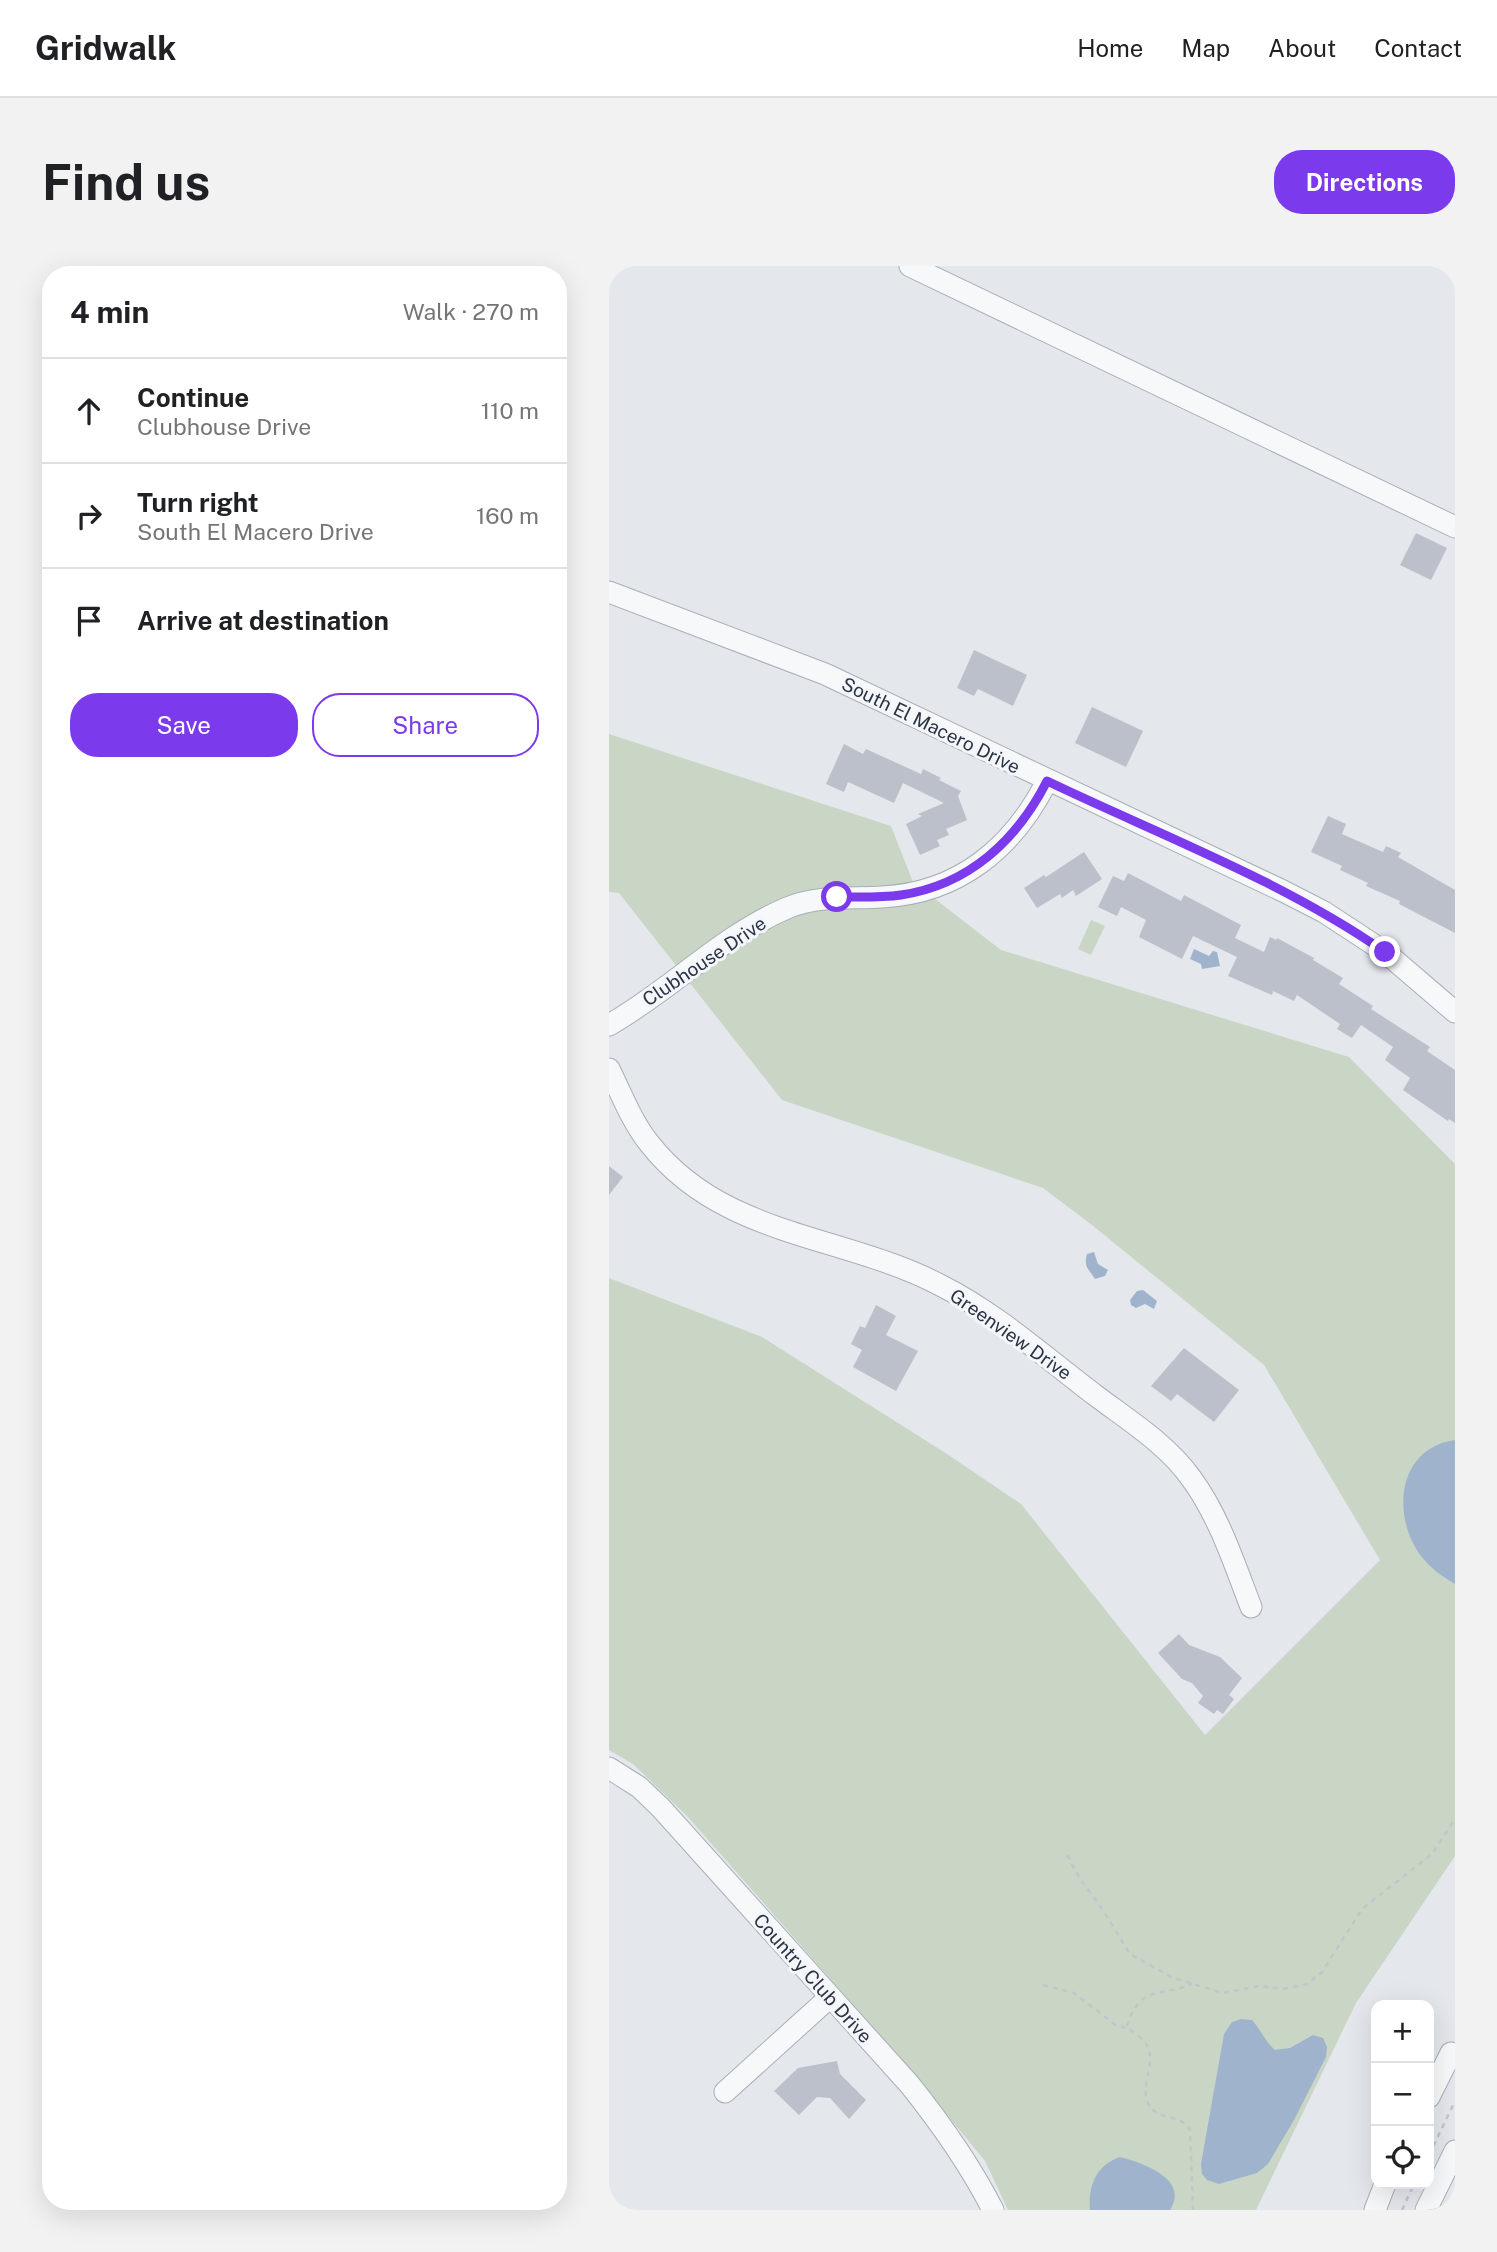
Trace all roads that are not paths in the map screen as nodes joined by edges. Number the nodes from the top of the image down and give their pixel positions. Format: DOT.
graph roads {
  1 [pos="910,266"];
  2 [pos="1455,527"];
  3 [pos="609,592"];
  4 [pos="1047,781"];
  5 [pos="1455,1012"];
  6 [pos="609,1025"];
  7 [pos="609,1069"];
  8 [pos="1251,1607"];
  9 [pos="609,1768"];
  10 [pos="830,1997"];
  11 [pos="1455,2054"];
  12 [pos="1434,2087"];
  13 [pos="725,2092"];
  14 [pos="1455,2151"];
  15 [pos="1383,2189"];
  16 [pos="993,2210"];
  17 [pos="1375,2210"];
  18 [pos="1426,2210"];
  1 -- 2 [label="street"];
  3 -- 4 [label="street, South El Macero Drive"];
  4 -- 5 [label="street, South El Macero Drive"];
  4 -- 6 [label="street, Clubhouse Drive"];
  7 -- 8 [label="street, Greenview Drive"];
  9 -- 10 [label="street, Country Club Drive"];
  10 -- 13 [label="street"];
  10 -- 16 [label="street, Country Club Drive"];
  11 -- 12 [label="street"];
  14 -- 18 [label="street"];
  15 -- 17 [label="street"];
}
